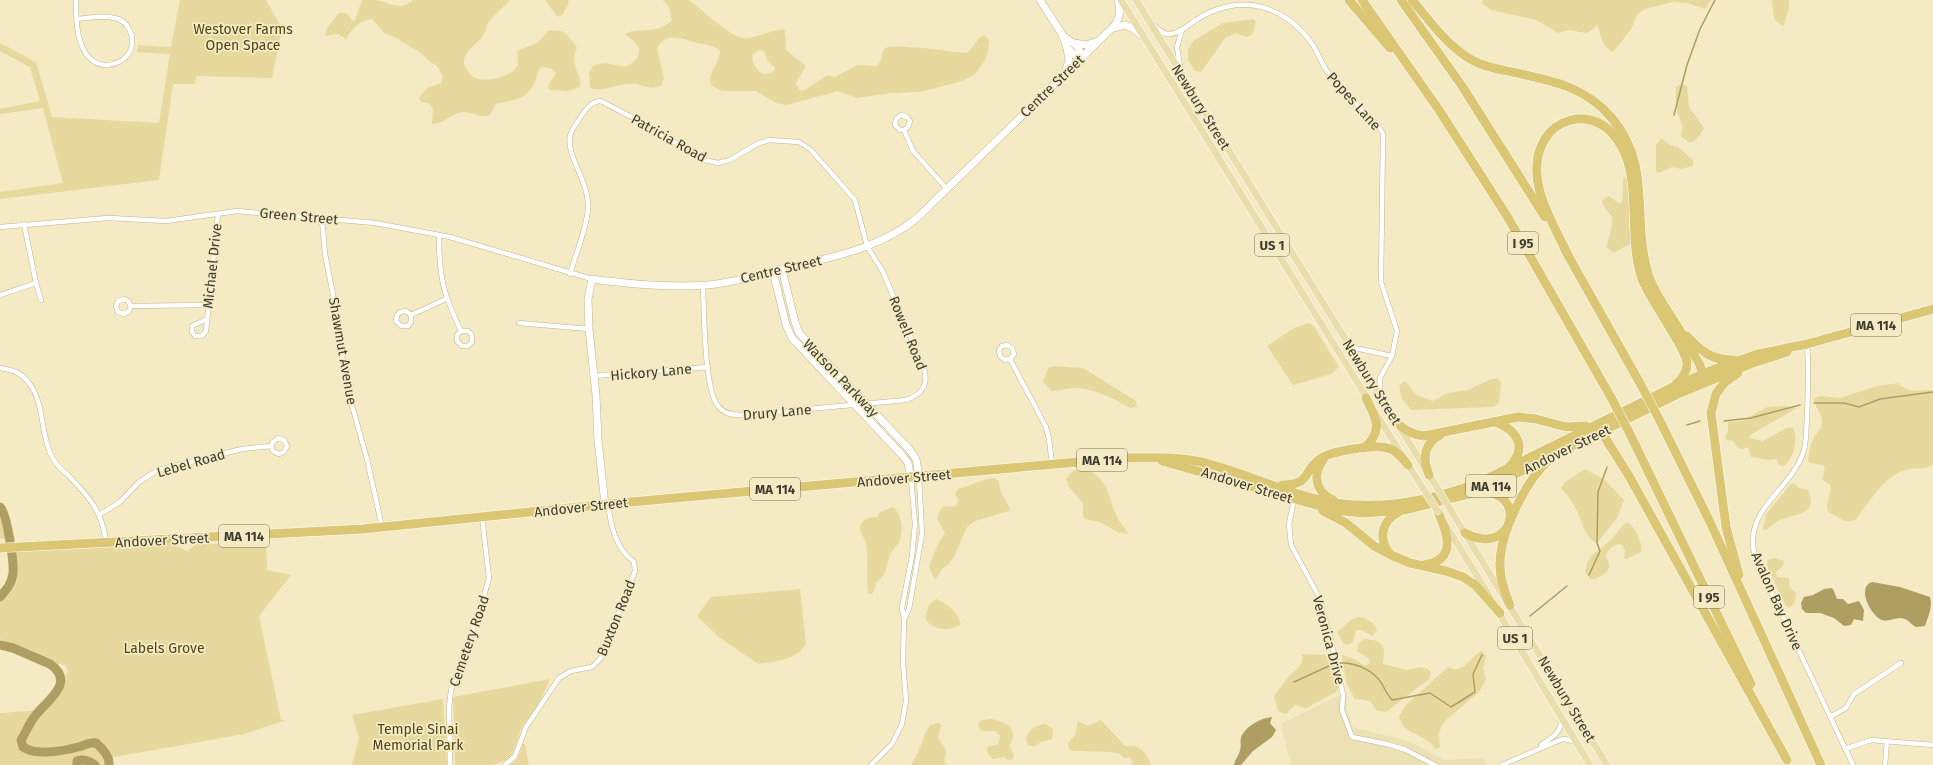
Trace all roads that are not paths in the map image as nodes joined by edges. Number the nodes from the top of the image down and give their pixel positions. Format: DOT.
graph roads {
  1 [pos="76,0"];
  2 [pos="1040,0"];
  3 [pos="1120,0"];
  4 [pos="1136,0"];
  5 [pos="1349,0"];
  6 [pos="1362,0"];
  7 [pos="1401,0"];
  8 [pos="1412,0"];
  9 [pos="76,19"];
  10 [pos="1148,20"];
  11 [pos="1111,29"];
  12 [pos="1182,30"];
  13 [pos="1062,34"];
  14 [pos="1103,37"];
  15 [pos="1074,43"];
  16 [pos="1148,44"];
  17 [pos="1067,48"];
  18 [pos="1082,57"];
  19 [pos="1180,72"];
  20 [pos="1063,76"];
  21 [pos="1427,92"];
  22 [pos="904,130"];
  23 [pos="947,189"];
  24 [pos="218,214"];
  25 [pos="322,220"];
  26 [pos="24,224"];
  27 [pos="0,227"];
  28 [pos="440,235"];
  29 [pos="867,246"];
  30 [pos="1568,255"];
  31 [pos="782,269"];
  32 [pos="773,272"];
  33 [pos="570,274"];
  34 [pos="592,279"];
  35 [pos="36,283"];
  36 [pos="704,285"];
  37 [pos="0,295"];
  38 [pos="446,299"];
  39 [pos="41,300"];
  40 [pos="208,305"];
  41 [pos="131,306"];
  42 [pos="1933,309"];
  43 [pos="411,316"];
  44 [pos="207,318"];
  45 [pos="1675,322"];
  46 [pos="519,323"];
  47 [pos="589,329"];
  48 [pos="461,331"];
  49 [pos="1806,344"];
  50 [pos="1350,346"];
  51 [pos="1392,356"];
  52 [pos="1010,359"];
  53 [pos="1741,359"];
  54 [pos="1750,364"];
  55 [pos="708,367"];
  56 [pos="0,368"];
  57 [pos="1701,374"];
  58 [pos="594,376"];
  59 [pos="1671,388"];
  60 [pos="1689,389"];
  61 [pos="1366,398"];
  62 [pos="1383,401"];
  63 [pos="866,404"];
  64 [pos="854,405"];
  65 [pos="1616,414"];
  66 [pos="1395,421"];
  67 [pos="1495,422"];
  68 [pos="1601,422"];
  69 [pos="1602,431"];
  70 [pos="1442,433"];
  71 [pos="271,446"];
  72 [pos="1364,448"];
  73 [pos="1567,449"];
  74 [pos="1327,456"];
  75 [pos="1156,459"];
  76 [pos="1052,464"];
  77 [pos="1408,465"];
  78 [pos="1505,471"];
  79 [pos="1430,475"];
  80 [pos="915,477"];
  81 [pos="1270,484"];
  82 [pos="1469,494"];
  83 [pos="1294,500"];
  84 [pos="606,504"];
  85 [pos="1309,504"];
  86 [pos="1344,504"];
  87 [pos="1405,510"];
  88 [pos="1438,512"];
  89 [pos="100,514"];
  90 [pos="482,517"];
  91 [pos="382,527"];
  92 [pos="1465,533"];
  93 [pos="106,544"];
  94 [pos="3,548"];
  95 [pos="1391,555"];
  96 [pos="1420,566"];
  97 [pos="1747,603"];
  98 [pos="1510,605"];
  99 [pos="1500,613"];
  100 [pos="904,619"];
  101 [pos="1902,663"];
  102 [pos="1562,717"];
  103 [pos="1830,717"];
  104 [pos="1887,741"];
  105 [pos="1577,742"];
  106 [pos="1933,745"];
  107 [pos="1846,749"];
  108 [pos="1535,750"];
  109 [pos="1789,762"];
  110 [pos="450,765"];
  111 [pos="505,765"];
  112 [pos="871,765"];
  113 [pos="1435,765"];
  114 [pos="1502,765"];
  115 [pos="1590,765"];
  116 [pos="1607,765"];
  117 [pos="1821,765"];
  118 [pos="1853,765"];
  119 [pos="1885,765"];
  1 -- 9 [label="street"];
  2 -- 13 [label="main road"];
  3 -- 11 [label="main road, Centre Street"];
  3 -- 16 [label="main road, Newbury Street / US 1"];
  4 -- 10 [label="main road, Newbury Street / US 1"];
  5 -- 21 [label="highway"];
  6 -- 21 [label="highway, I 95"];
  7 -- 30 [label="highway, I 95"];
  8 -- 45 [label="highway"];
  9 -- 9 [label="street"];
  10 -- 12 [label="street, Popes Lane"];
  10 -- 19 [label="main road, Newbury Street / US 1"];
  11 -- 14 [label="main road, Centre Street"];
  11 -- 16 [label="main road"];
  12 -- 19 [label="street"];
  12 -- 51 [label="street, Popes Lane"];
  13 -- 15 [label="main road"];
  13 -- 17 [label="main road"];
  14 -- 15 [label="main road"];
  14 -- 18 [label="main road, Centre Street"];
  15 -- 18 [label="main road"];
  16 -- 61 [label="main road, Newbury Street / US 1"];
  17 -- 18 [label="main road"];
  17 -- 20 [label="main road"];
  18 -- 20 [label="main road, Centre Street"];
  19 -- 50 [label="main road, Newbury Street / US 1"];
  20 -- 23 [label="main road, Centre Street"];
  21 -- 109 [label="highway, I 95, bridge"];
  22 -- 23 [label="street"];
  23 -- 29 [label="main road, Centre Street"];
  24 -- 25 [label="street, Green Street"];
  24 -- 26 [label="street, Green Street"];
  24 -- 40 [label="street, Michael Drive"];
  25 -- 28 [label="street, Green Street"];
  25 -- 91 [label="street, Shawmut Avenue"];
  26 -- 27 [label="street, Green Street"];
  26 -- 35 [label="street"];
  28 -- 33 [label="street, Green Street"];
  28 -- 38 [label="street"];
  29 -- 31 [label="main road, Centre Street"];
  29 -- 33 [label="street, Patricia Road"];
  29 -- 63 [label="street, Rowell Road"];
  30 -- 59 [label="highway"];
  30 -- 97 [label="highway, I 95, bridge"];
  31 -- 32 [label="main road, Centre Street"];
  31 -- 63 [label="main road, Watson Parkway"];
  32 -- 36 [label="main road, Centre Street"];
  32 -- 64 [label="main road, Watson Parkway"];
  33 -- 34 [label="street, Green Street"];
  34 -- 36 [label="main road, Centre Street"];
  34 -- 47 [label="main road"];
  35 -- 37 [label="street"];
  35 -- 39 [label="street"];
  36 -- 55 [label="street, Drury Lane"];
  38 -- 43 [label="street"];
  38 -- 48 [label="street"];
  40 -- 41 [label="street"];
  40 -- 44 [label="street, Michael Drive"];
  42 -- 49 [label="highway, Andover Street / MA 114"];
  45 -- 53 [label="highway"];
  45 -- 57 [label="highway"];
  46 -- 47 [label="street"];
  47 -- 58 [label="main road"];
  49 -- 53 [label="highway, Andover Street / MA 114"];
  49 -- 54 [label="highway, Andover Street / MA 114"];
  49 -- 103 [label="street, Avalon Bay Drive"];
  50 -- 51 [label="street"];
  50 -- 62 [label="main road, Newbury Street / US 1"];
  51 -- 62 [label="street, Popes Lane"];
  52 -- 76 [label="street"];
  53 -- 57 [label="highway, Andover Street / MA 114"];
  54 -- 60 [label="highway, Andover Street / MA 114"];
  54 -- 97 [label="highway"];
  55 -- 58 [label="street, Hickory Lane"];
  55 -- 64 [label="street, Drury Lane"];
  56 -- 89 [label="street"];
  57 -- 59 [label="highway, Andover Street / MA 114"];
  57 -- 60 [label="highway"];
  58 -- 84 [label="main road"];
  59 -- 65 [label="highway, Andover Street / MA 114"];
  60 -- 69 [label="highway, Andover Street / MA 114"];
  61 -- 72 [label="highway"];
  61 -- 77 [label="main road, Newbury Street / US 1"];
  62 -- 66 [label="main road, Newbury Street / US 1"];
  63 -- 64 [label="street, Drury Lane"];
  63 -- 80 [label="main road, Watson Parkway"];
  64 -- 80 [label="main road, Watson Parkway"];
  65 -- 68 [label="highway, Andover Street / MA 114"];
  65 -- 69 [label="highway"];
  66 -- 70 [label="highway"];
  66 -- 79 [label="main road, Newbury Street / US 1"];
  67 -- 68 [label="highway"];
  67 -- 70 [label="highway"];
  67 -- 78 [label="highway"];
  68 -- 78 [label="highway, Andover Street / MA 114"];
  69 -- 73 [label="highway, Andover Street / MA 114"];
  69 -- 109 [label="highway"];
  70 -- 79 [label="highway"];
  71 -- 89 [label="street, Lebel Road"];
  72 -- 74 [label="highway"];
  72 -- 77 [label="highway"];
  73 -- 82 [label="highway, Andover Street / MA 114"];
  73 -- 98 [label="highway"];
  74 -- 81 [label="highway"];
  74 -- 86 [label="highway"];
  75 -- 76 [label="highway, Andover Street / MA 114"];
  75 -- 81 [label="highway, Andover Street / MA 114"];
  75 -- 83 [label="highway, Andover Street / MA 114"];
  76 -- 80 [label="highway, Andover Street / MA 114"];
  77 -- 88 [label="main road, Newbury Street / US 1, bridge"];
  78 -- 86 [label="highway, Andover Street / MA 114"];
  79 -- 92 [label="main road, Newbury Street / US 1, bridge"];
  80 -- 84 [label="highway, Andover Street / MA 114"];
  80 -- 100 [label="street"];
  80 -- 100 [label="street"];
  81 -- 86 [label="highway, Andover Street / MA 114"];
  82 -- 87 [label="highway, Andover Street / MA 114"];
  82 -- 92 [label="highway"];
  83 -- 85 [label="highway, Andover Street / MA 114"];
  83 -- 113 [label="street, Veronica Drive"];
  84 -- 90 [label="highway, Andover Street / MA 114"];
  84 -- 111 [label="street, Buxton Road"];
  85 -- 87 [label="highway, Andover Street / MA 114"];
  85 -- 95 [label="highway"];
  87 -- 95 [label="highway"];
  88 -- 96 [label="highway"];
  88 -- 99 [label="main road, Newbury Street / US 1"];
  89 -- 93 [label="street"];
  90 -- 91 [label="highway, Andover Street / MA 114"];
  90 -- 110 [label="street, Cemetery Road"];
  91 -- 93 [label="highway, Andover Street / MA 114"];
  92 -- 98 [label="main road, Newbury Street / US 1"];
  93 -- 94 [label="highway, Andover Street / MA 114"];
  95 -- 96 [label="highway"];
  96 -- 99 [label="highway"];
  97 -- 117 [label="highway, I 95"];
  98 -- 116 [label="main road, Newbury Street / US 1"];
  99 -- 102 [label="main road, Newbury Street / US 1"];
  100 -- 112 [label="street"];
  101 -- 103 [label="street"];
  102 -- 105 [label="main road, Newbury Street / US 1"];
  102 -- 108 [label="street"];
  103 -- 107 [label="street, Avalon Bay Drive"];
  104 -- 106 [label="street"];
  104 -- 107 [label="street"];
  104 -- 119 [label="street"];
  105 -- 108 [label="street"];
  105 -- 115 [label="main road, Newbury Street / US 1"];
  107 -- 118 [label="street, Avalon Bay Drive"];
  108 -- 114 [label="street"];
}
